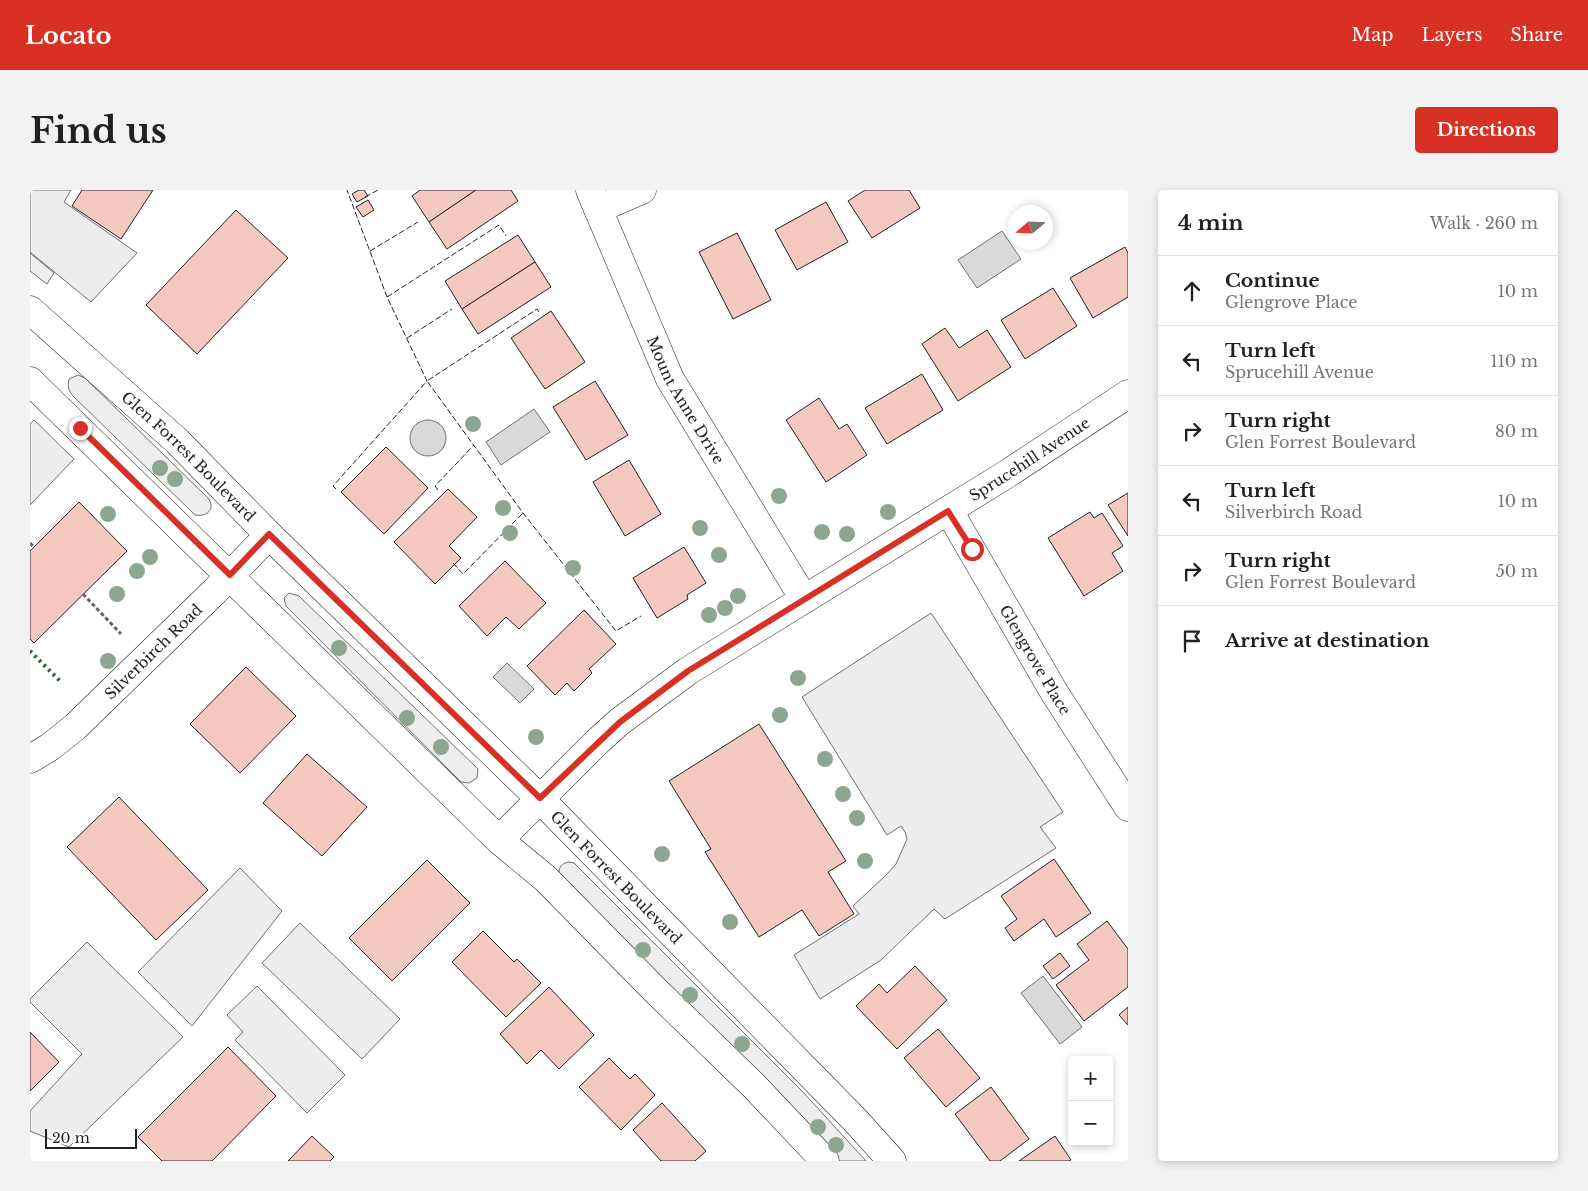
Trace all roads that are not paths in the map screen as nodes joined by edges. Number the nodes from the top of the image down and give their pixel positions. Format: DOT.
graph roads {
  1 [pos="642,190"];
  2 [pos="594,199"];
  3 [pos="30,310"];
  4 [pos="30,381"];
  5 [pos="1128,394"];
  6 [pos="948,511"];
  7 [pos="269,534"];
  8 [pos="230,575"];
  9 [pos="804,599"];
  10 [pos="30,759"];
  11 [pos="540,798"];
  12 [pos="1128,807"];
  13 [pos="499,840"];
  14 [pos="825,1161"];
  15 [pos="892,1161"];
  1 -- 2 [label="street"];
  2 -- 9 [label="street, Mount Anne Drive"];
  3 -- 7 [label="street, Glen Forrest Boulevard"];
  4 -- 8 [label="street"];
  5 -- 6 [label="street, Sprucehill Avenue"];
  6 -- 9 [label="street, Sprucehill Avenue"];
  6 -- 12 [label="street, Glengrove Place"];
  7 -- 8 [label="street, Silverbirch Road"];
  7 -- 11 [label="street, Glen Forrest Boulevard"];
  8 -- 10 [label="street, Silverbirch Road"];
  8 -- 13 [label="street"];
  9 -- 11 [label="street, Sprucehill Avenue"];
  11 -- 13 [label="street, Sprucehill Avenue"];
  11 -- 15 [label="street, Glen Forrest Boulevard"];
  13 -- 14 [label="street"];
}
